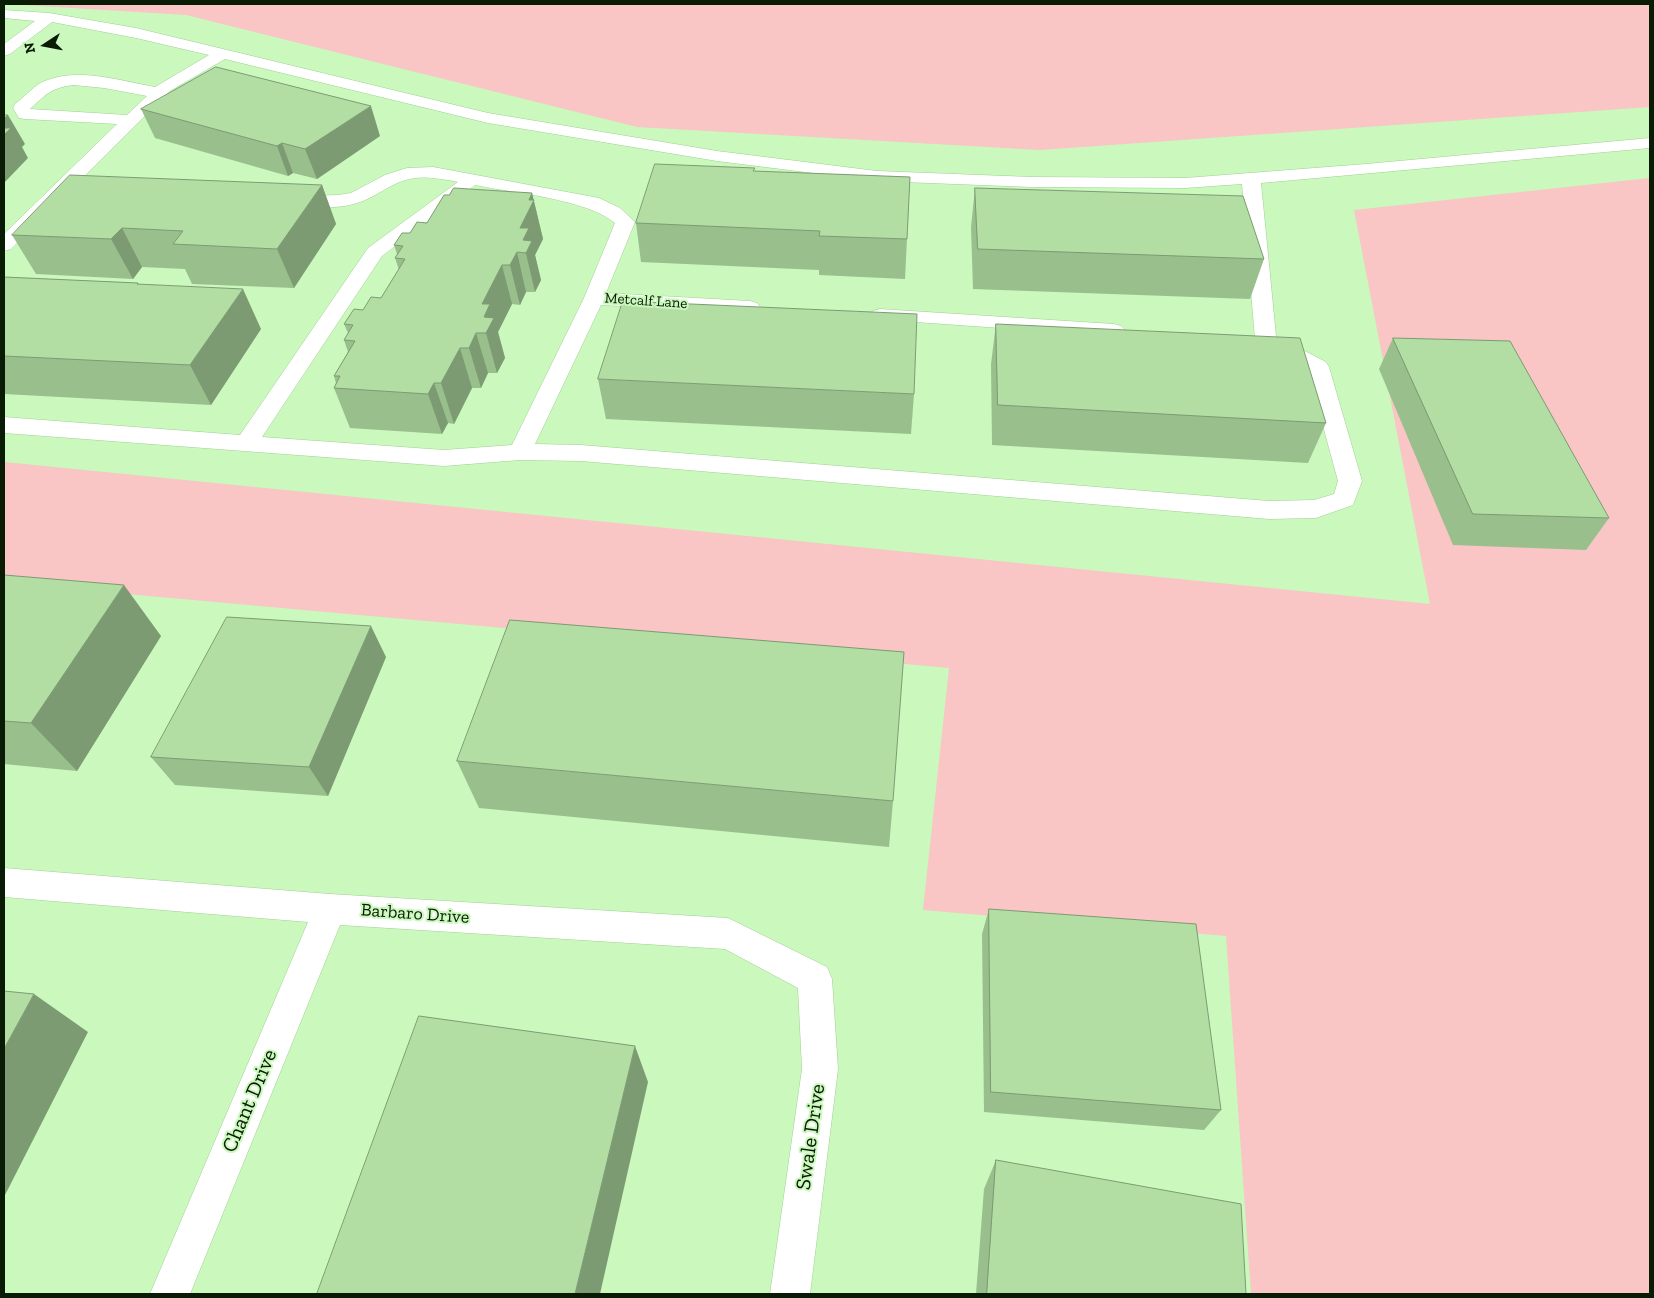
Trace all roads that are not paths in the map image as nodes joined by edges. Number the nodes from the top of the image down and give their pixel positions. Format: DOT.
graph roads {
  1 [pos="4,14"];
  2 [pos="49,17"];
  3 [pos="4,51"];
  4 [pos="222,54"];
  5 [pos="159,93"];
  6 [pos="131,120"];
  7 [pos="1650,143"];
  8 [pos="1251,178"];
  9 [pos="473,180"];
  10 [pos="64,186"];
  11 [pos="91,188"];
  12 [pos="276,200"];
  13 [pos="4,245"];
  14 [pos="594,298"];
  15 [pos="772,309"];
  16 [pos="862,314"];
  17 [pos="1129,331"];
  18 [pos="4,425"];
  19 [pos="246,443"];
  20 [pos="520,452"];
  21 [pos="4,882"];
  22 [pos="330,909"];
  23 [pos="815,979"];
  24 [pos="170,1294"];
  25 [pos="790,1294"];
  1 -- 2 [label="street"];
  2 -- 3 [label="street"];
  2 -- 4 [label="street"];
  4 -- 5 [label="street"];
  4 -- 8 [label="street"];
  5 -- 6 [label="street"];
  5 -- 6 [label="street"];
  6 -- 10 [label="street"];
  7 -- 8 [label="street"];
  8 -- 20 [label="street"];
  9 -- 12 [label="street, Metcalf Lane"];
  9 -- 14 [label="street, Metcalf Lane"];
  9 -- 19 [label="street"];
  10 -- 11 [label="street"];
  10 -- 13 [label="street"];
  14 -- 15 [label="street, Metcalf Lane"];
  14 -- 20 [label="street"];
  16 -- 17 [label="street"];
  18 -- 19 [label="street"];
  19 -- 20 [label="street"];
  21 -- 22 [label="street, Barbaro Drive"];
  22 -- 23 [label="street, Barbaro Drive"];
  22 -- 24 [label="street, Chant Drive"];
  23 -- 25 [label="street, Swale Drive"];
}
